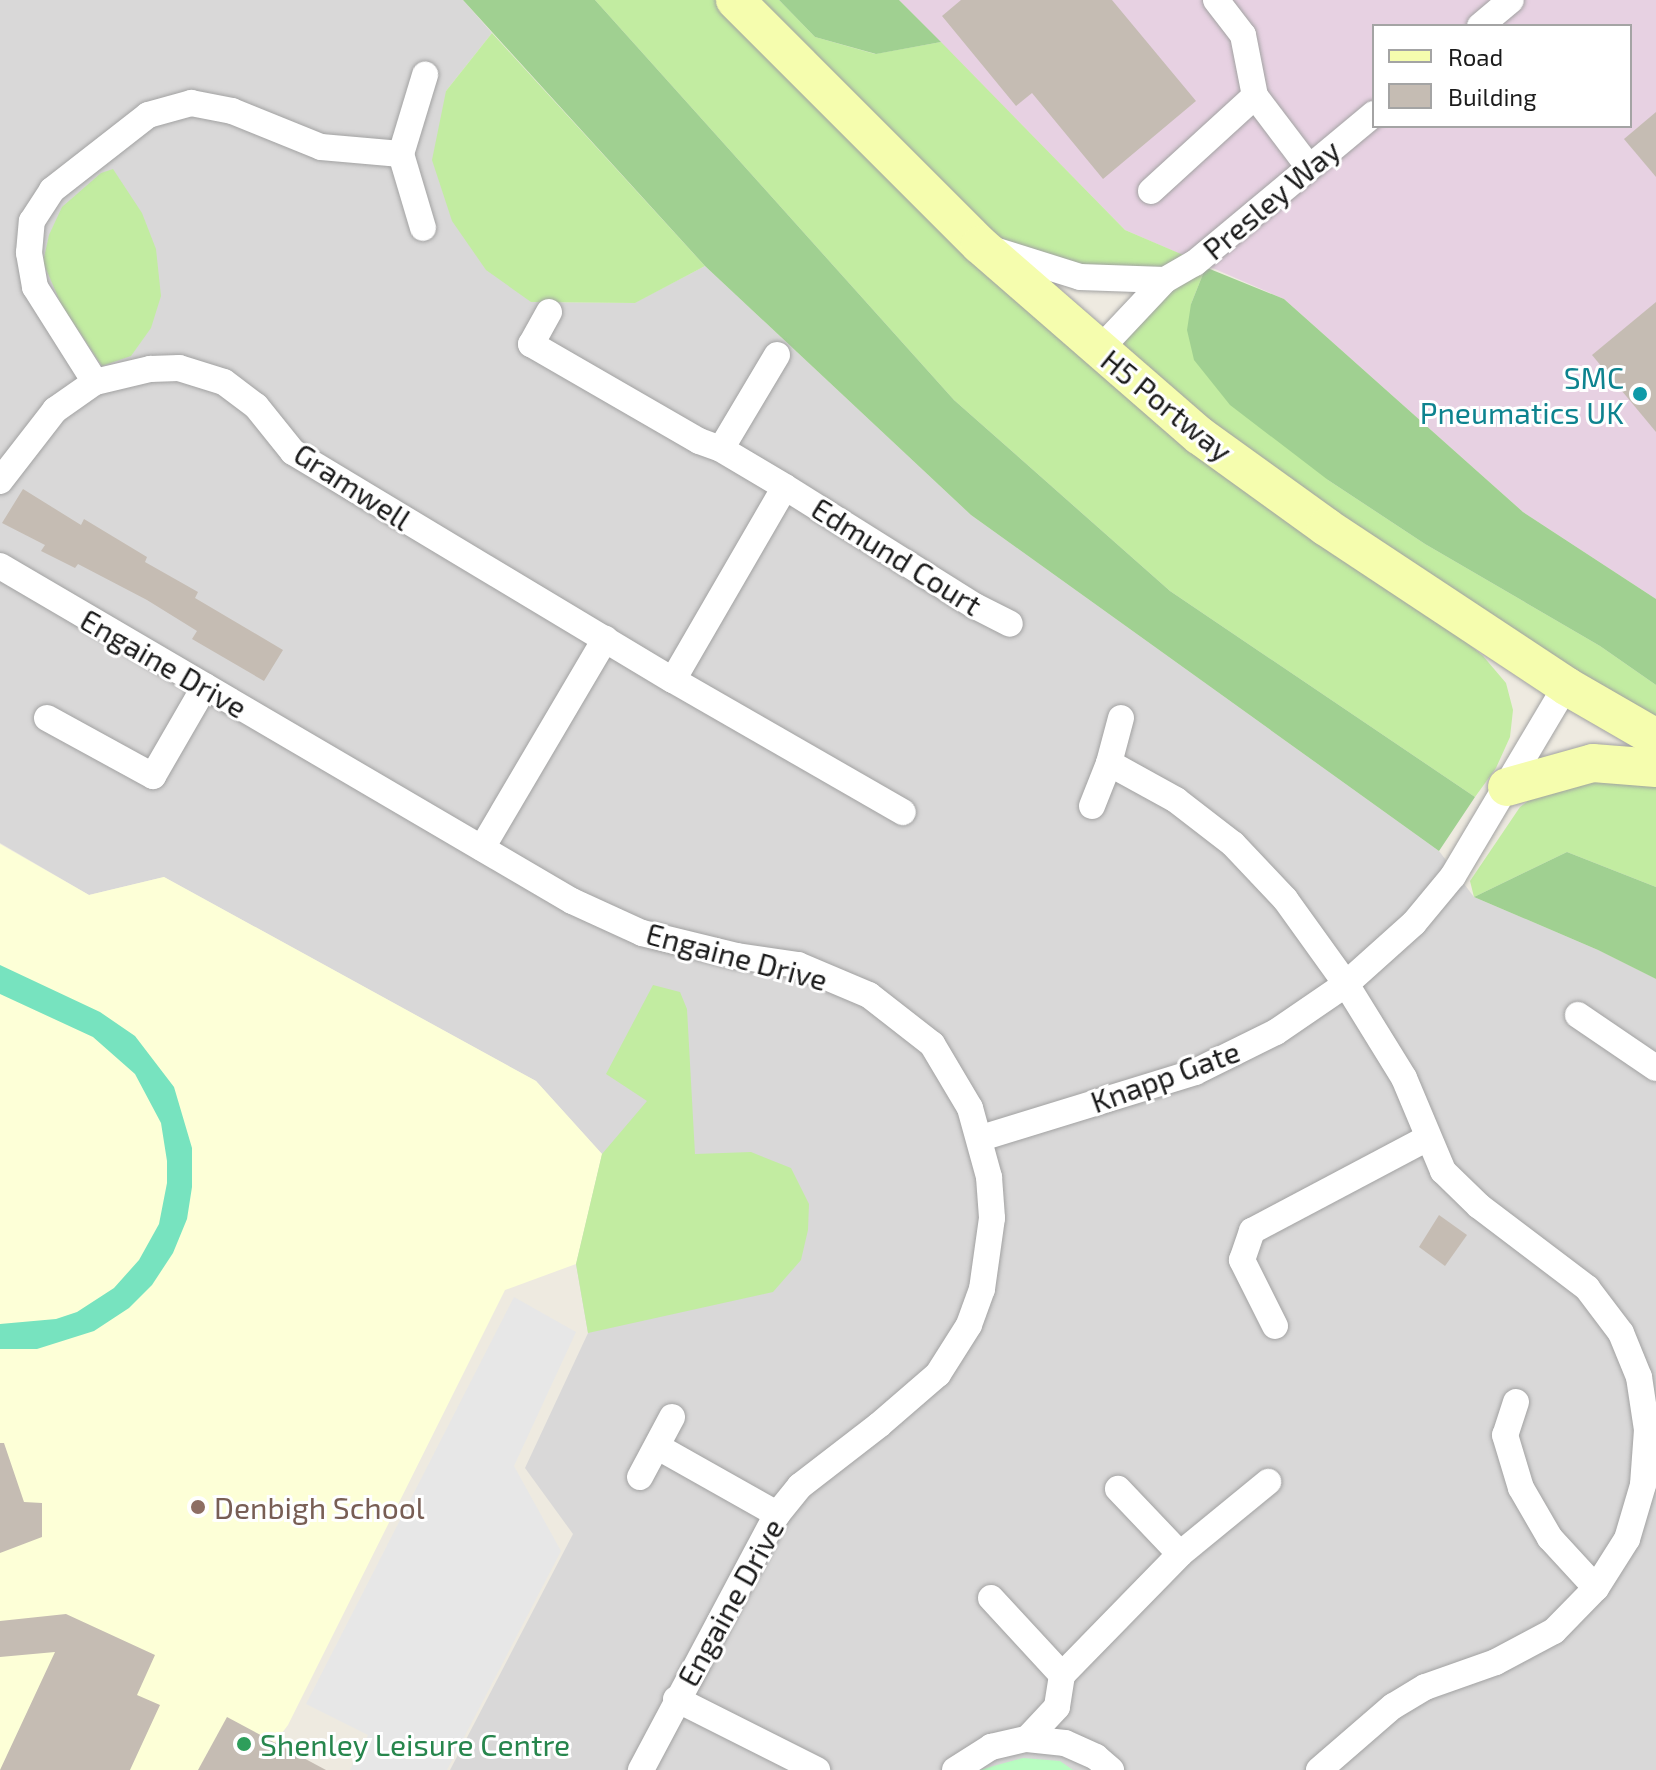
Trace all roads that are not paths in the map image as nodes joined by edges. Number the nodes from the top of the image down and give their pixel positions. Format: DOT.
graph roads {
  1 [pos="735,0"];
  2 [pos="1216,0"];
  3 [pos="1511,0"];
  4 [pos="1482,24"];
  5 [pos="425,75"];
  6 [pos="1255,96"];
  7 [pos="1372,116"];
  8 [pos="401,154"];
  9 [pos="1308,166"];
  10 [pos="1151,191"];
  11 [pos="423,228"];
  12 [pos="980,245"];
  13 [pos="1165,280"];
  14 [pos="549,312"];
  15 [pos="1099,350"];
  16 [pos="777,355"];
  17 [pos="95,382"];
  18 [pos="721,449"];
  19 [pos="0,481"];
  20 [pos="785,487"];
  21 [pos="0,566"];
  22 [pos="1010,624"];
  23 [pos="605,639"];
  24 [pos="673,680"];
  25 [pos="205,686"];
  26 [pos="1566,686"];
  27 [pos="47,718"];
  28 [pos="1121,718"];
  29 [pos="1656,738"];
  30 [pos="1109,763"];
  31 [pos="1656,768"];
  32 [pos="1507,787"];
  33 [pos="1092,806"];
  34 [pos="903,812"];
  35 [pos="482,848"];
  36 [pos="1346,984"];
  37 [pos="1578,1015"];
  38 [pos="1656,1068"];
  39 [pos="981,1138"];
  40 [pos="1428,1138"];
  41 [pos="1275,1326"];
  42 [pos="1516,1402"];
  43 [pos="672,1417"];
  44 [pos="1651,1430"];
  45 [pos="658,1447"];
  46 [pos="640,1477"];
  47 [pos="1268,1482"];
  48 [pos="1118,1489"];
  49 [pos="777,1514"];
  50 [pos="1180,1554"];
  51 [pos="1596,1588"];
  52 [pos="991,1598"];
  53 [pos="1062,1675"];
  54 [pos="676,1699"];
  55 [pos="1027,1739"];
  56 [pos="641,1770"];
  57 [pos="817,1770"];
  58 [pos="955,1770"];
  59 [pos="1111,1770"];
  60 [pos="1319,1770"];
  1 -- 12 [label="street, H5 Portway"];
  2 -- 6 [label="street"];
  3 -- 4 [label="street"];
  5 -- 8 [label="street"];
  6 -- 9 [label="street"];
  6 -- 10 [label="street"];
  7 -- 9 [label="street, Presley Way"];
  8 -- 11 [label="street"];
  8 -- 17 [label="street"];
  9 -- 13 [label="street, Presley Way"];
  12 -- 13 [label="street"];
  12 -- 15 [label="street, H5 Portway"];
  13 -- 15 [label="street, Presley Way"];
  14 -- 18 [label="street, Edmund Court"];
  15 -- 26 [label="street, H5 Portway"];
  16 -- 18 [label="street"];
  17 -- 19 [label="street, Gramwell"];
  17 -- 23 [label="street, Gramwell"];
  18 -- 20 [label="street, Edmund Court"];
  20 -- 22 [label="street, Edmund Court"];
  20 -- 24 [label="street, Edmund Court"];
  21 -- 25 [label="street, Engaine Drive"];
  23 -- 24 [label="street, Gramwell"];
  23 -- 35 [label="street"];
  24 -- 34 [label="street, Gramwell"];
  25 -- 27 [label="street"];
  25 -- 35 [label="street, Engaine Drive"];
  26 -- 29 [label="street, H5 Portway"];
  26 -- 32 [label="street, Knapp Gate"];
  28 -- 30 [label="street"];
  30 -- 33 [label="street"];
  30 -- 36 [label="street"];
  31 -- 32 [label="street"];
  32 -- 36 [label="street, Knapp Gate"];
  35 -- 39 [label="street, Engaine Drive"];
  36 -- 39 [label="street, Knapp Gate"];
  36 -- 40 [label="street"];
  37 -- 38 [label="street"];
  39 -- 49 [label="street, Engaine Drive"];
  40 -- 41 [label="street"];
  40 -- 44 [label="street"];
  42 -- 51 [label="street"];
  43 -- 45 [label="street"];
  44 -- 51 [label="street"];
  45 -- 46 [label="street"];
  45 -- 49 [label="street"];
  47 -- 50 [label="street"];
  48 -- 50 [label="street"];
  49 -- 54 [label="street, Engaine Drive"];
  50 -- 53 [label="street"];
  51 -- 60 [label="street"];
  52 -- 53 [label="street"];
  53 -- 55 [label="street"];
  54 -- 56 [label="street, Engaine Drive"];
  54 -- 57 [label="street"];
  55 -- 58 [label="street"];
  55 -- 59 [label="street"];
}
